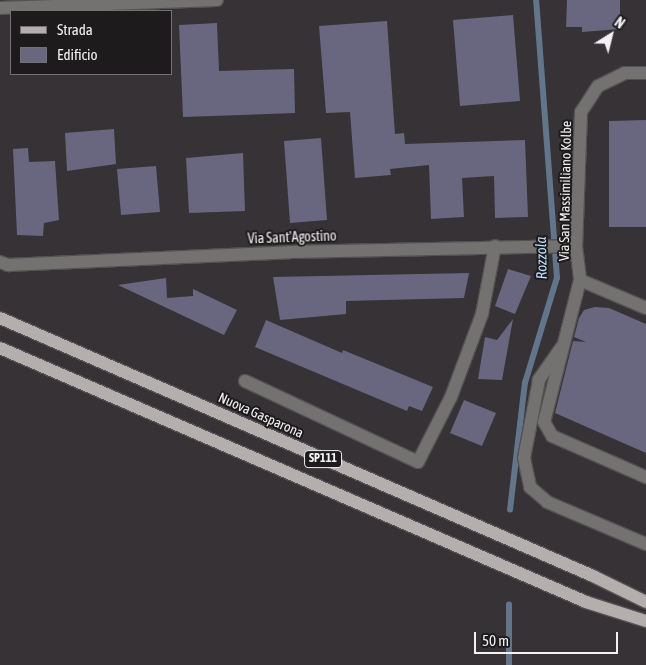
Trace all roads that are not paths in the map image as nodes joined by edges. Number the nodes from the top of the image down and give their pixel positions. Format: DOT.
graph roads {
  1 [pos="217,0"];
  2 [pos="0,8"];
  3 [pos="646,73"];
  4 [pos="495,246"];
  5 [pos="576,246"];
  6 [pos="4,264"];
  7 [pos="580,280"];
  8 [pos="646,308"];
  9 [pos="0,318"];
  10 [pos="0,348"];
  11 [pos="561,348"];
  12 [pos="245,381"];
  13 [pos="646,477"];
  14 [pos="646,544"];
  15 [pos="646,602"];
  16 [pos="646,621"];
  1 -- 2 [label="street"];
  3 -- 5 [label="street, Via San Massimiliano Kolbe"];
  4 -- 5 [label="street, Via Sant'Agostino"];
  4 -- 6 [label="street, Via Sant'Agostino"];
  4 -- 12 [label="street"];
  5 -- 7 [label="street, Via San Massimiliano Kolbe"];
  7 -- 8 [label="street, Via San Massimiliano Kolbe"];
  7 -- 11 [label="street"];
  9 -- 15 [label="main road, Nuova Gasparona / SP111"];
  10 -- 16 [label="main road, SP111"];
  11 -- 13 [label="street"];
  11 -- 14 [label="street"];
}
